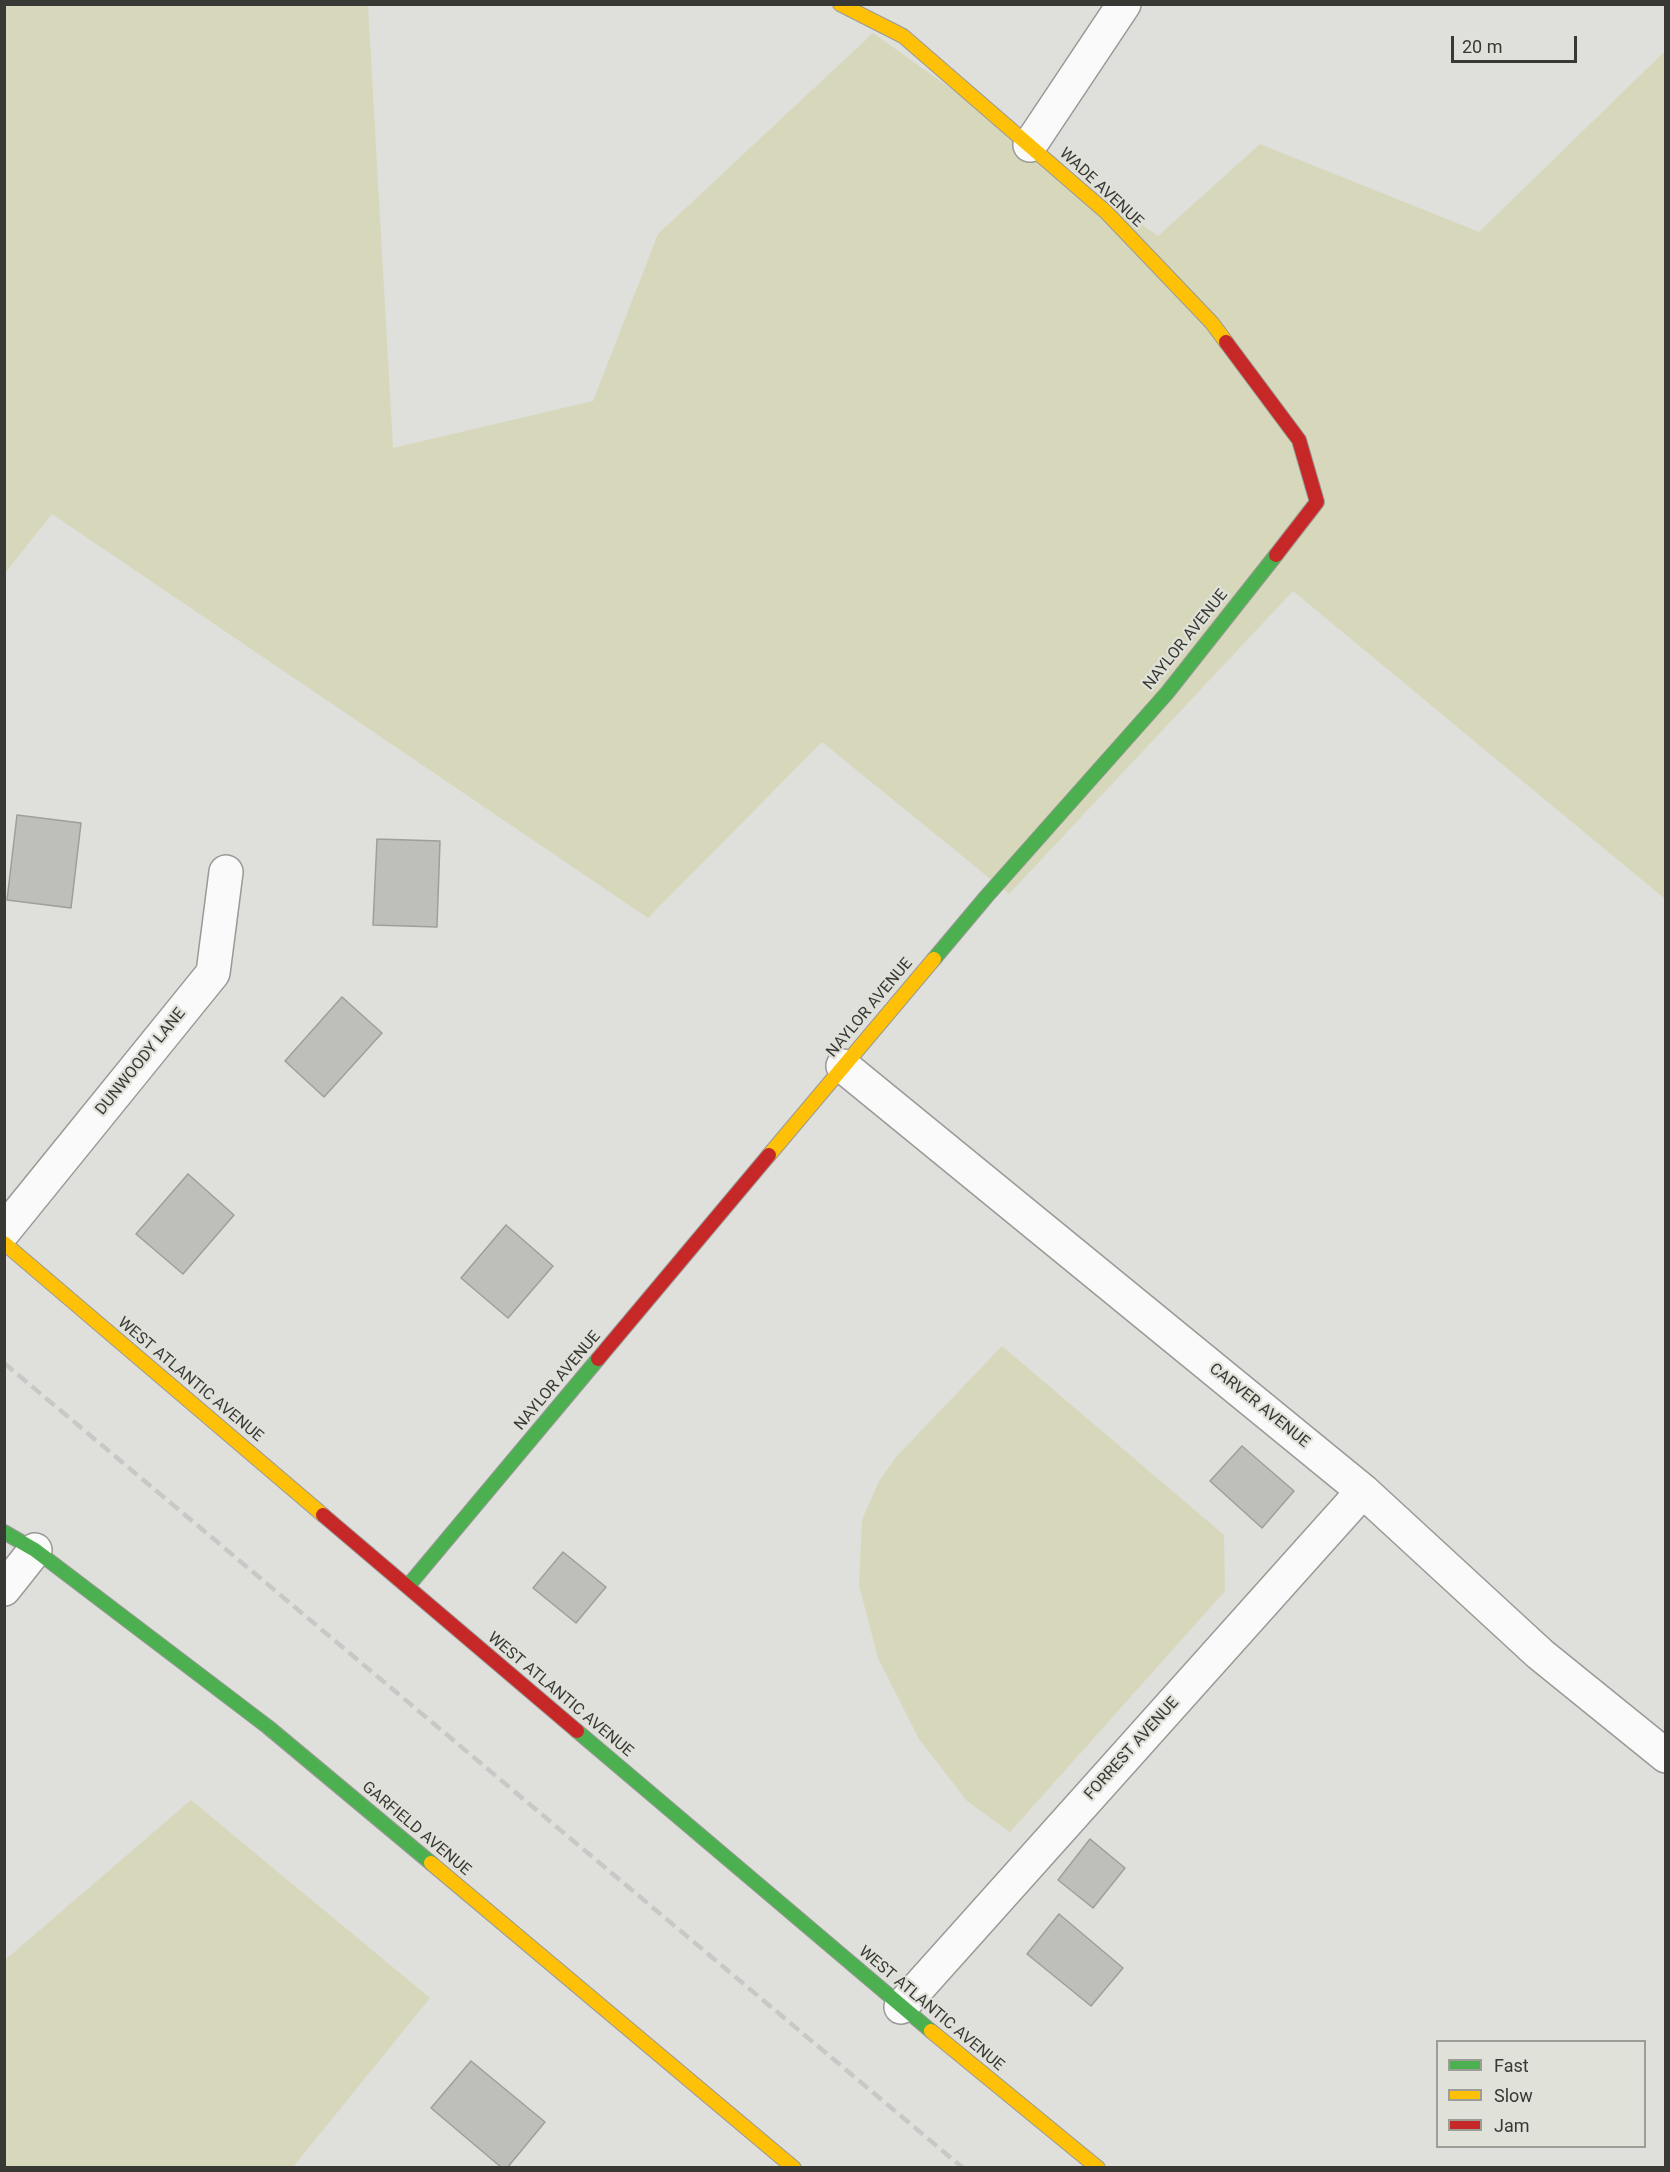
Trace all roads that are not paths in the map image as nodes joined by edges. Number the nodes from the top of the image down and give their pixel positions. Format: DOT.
graph roads {
  1 [pos="840,4"];
  2 [pos="1124,4"];
  3 [pos="1030,145"];
  4 [pos="1299,440"];
  5 [pos="226,872"];
  6 [pos="843,1066"];
  7 [pos="4,1231"];
  8 [pos="4,1243"];
  9 [pos="1363,1491"];
  10 [pos="4,1532"];
  11 [pos="34,1550"];
  12 [pos="408,1586"];
  13 [pos="4,1588"];
  14 [pos="1665,1756"];
  15 [pos="902,2007"];
  16 [pos="794,2168"];
  17 [pos="1098,2168"];
  1 -- 3 [label="street, WADE AVENUE"];
  2 -- 3 [label="street"];
  3 -- 4 [label="street, WADE AVENUE"];
  4 -- 6 [label="street, NAYLOR AVENUE"];
  5 -- 7 [label="street, DUNWOODY LANE"];
  6 -- 9 [label="street, CARVER AVENUE"];
  6 -- 12 [label="street, NAYLOR AVENUE"];
  8 -- 12 [label="street, WEST ATLANTIC AVENUE"];
  9 -- 14 [label="street, CARVER AVENUE"];
  9 -- 15 [label="street, FORREST AVENUE"];
  10 -- 11 [label="street, GARFIELD AVENUE"];
  11 -- 13 [label="street"];
  11 -- 16 [label="street, GARFIELD AVENUE"];
  12 -- 15 [label="street, WEST ATLANTIC AVENUE"];
  15 -- 17 [label="street, WEST ATLANTIC AVENUE"];
}
